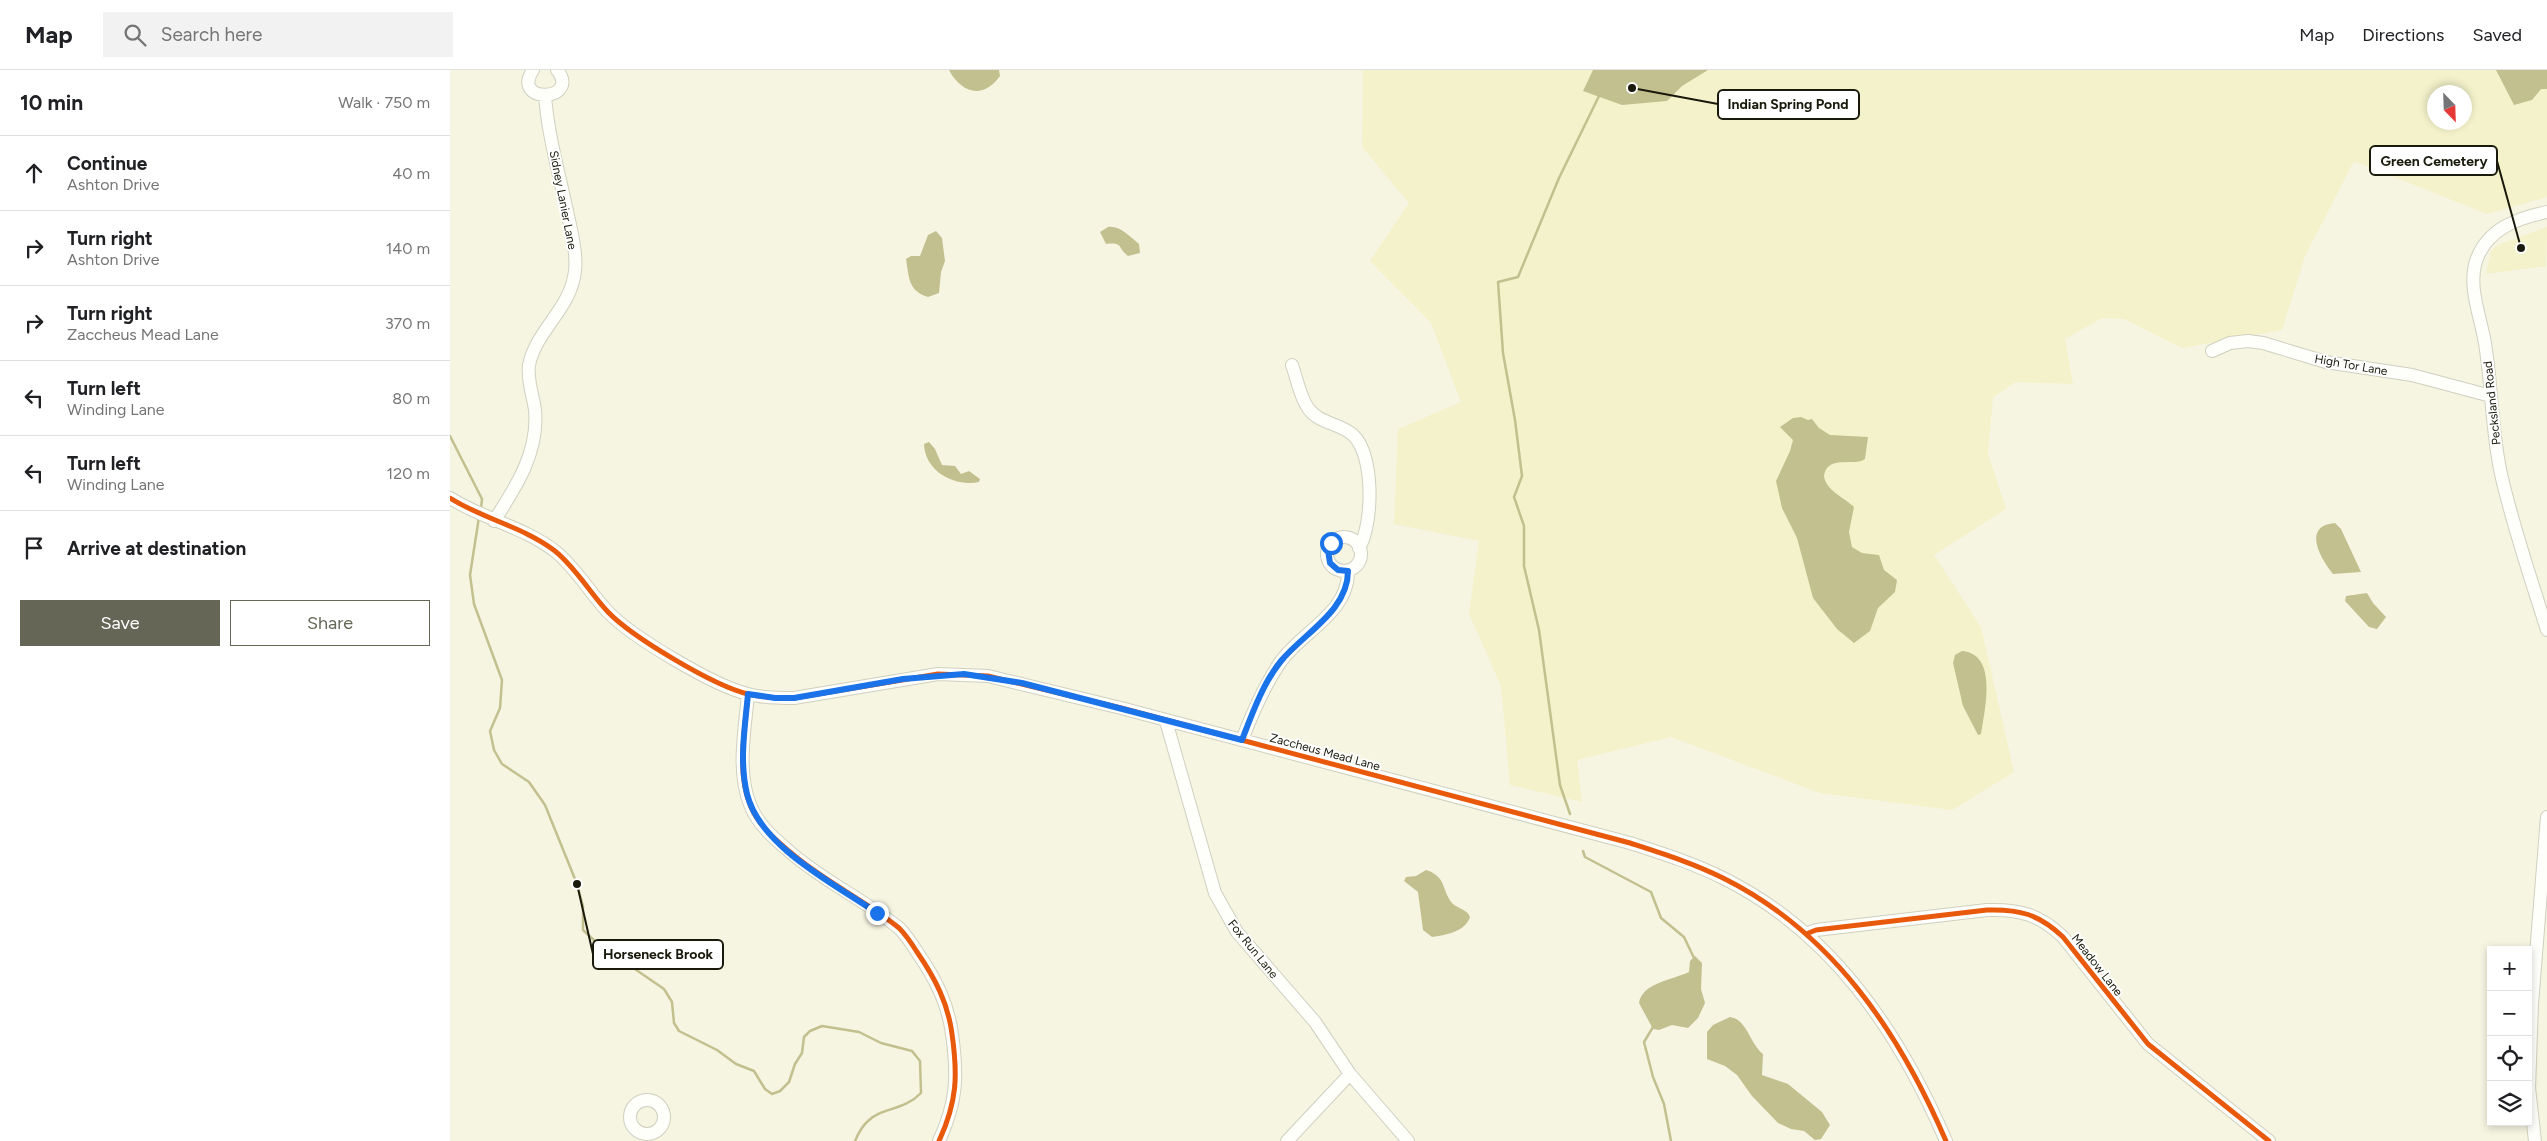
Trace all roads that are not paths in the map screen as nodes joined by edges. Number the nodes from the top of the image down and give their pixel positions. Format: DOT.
graph roads {
  1 [pos="533,70"];
  2 [pos="558,70"];
  3 [pos="545,96"];
  4 [pos="2547,212"];
  5 [pos="2212,351"];
  6 [pos="1292,365"];
  7 [pos="2491,396"];
  8 [pos="450,498"];
  9 [pos="490,519"];
  10 [pos="1359,548"];
  11 [pos="1348,571"];
  12 [pos="2547,630"];
  13 [pos="748,694"];
  14 [pos="1166,720"];
  15 [pos="1242,740"];
  16 [pos="2547,817"];
  17 [pos="1806,934"];
  18 [pos="1350,1074"];
  19 [pos="661,1127"];
  20 [pos="665,1141"];
  21 [pos="939,1141"];
  22 [pos="1287,1141"];
  23 [pos="1408,1141"];
  24 [pos="1946,1141"];
  25 [pos="2269,1141"];
  26 [pos="2535,1141"];
  1 -- 3 [label="street"];
  2 -- 3 [label="street"];
  3 -- 9 [label="street, Sidney Lanier Lane"];
  4 -- 7 [label="street, Pecksland Road"];
  5 -- 7 [label="street, High Tor Lane"];
  6 -- 10 [label="street"];
  7 -- 12 [label="street, Pecksland Road"];
  8 -- 9 [label="street, Zaccheus Mead Lane"];
  9 -- 13 [label="street, Zaccheus Mead Lane"];
  10 -- 11 [label="street"];
  10 -- 11 [label="street"];
  11 -- 15 [label="street"];
  13 -- 14 [label="street, Zaccheus Mead Lane"];
  13 -- 21 [label="street"];
  14 -- 15 [label="street, Zaccheus Mead Lane"];
  14 -- 18 [label="street, Fox Run Lane"];
  15 -- 17 [label="street, Zaccheus Mead Lane"];
  16 -- 26 [label="street"];
  17 -- 24 [label="street, Zaccheus Mead Lane"];
  17 -- 25 [label="street, Meadow Lane"];
  18 -- 22 [label="street"];
  18 -- 23 [label="street, Fox Run Lane"];
  19 -- 20 [label="street"];
}
